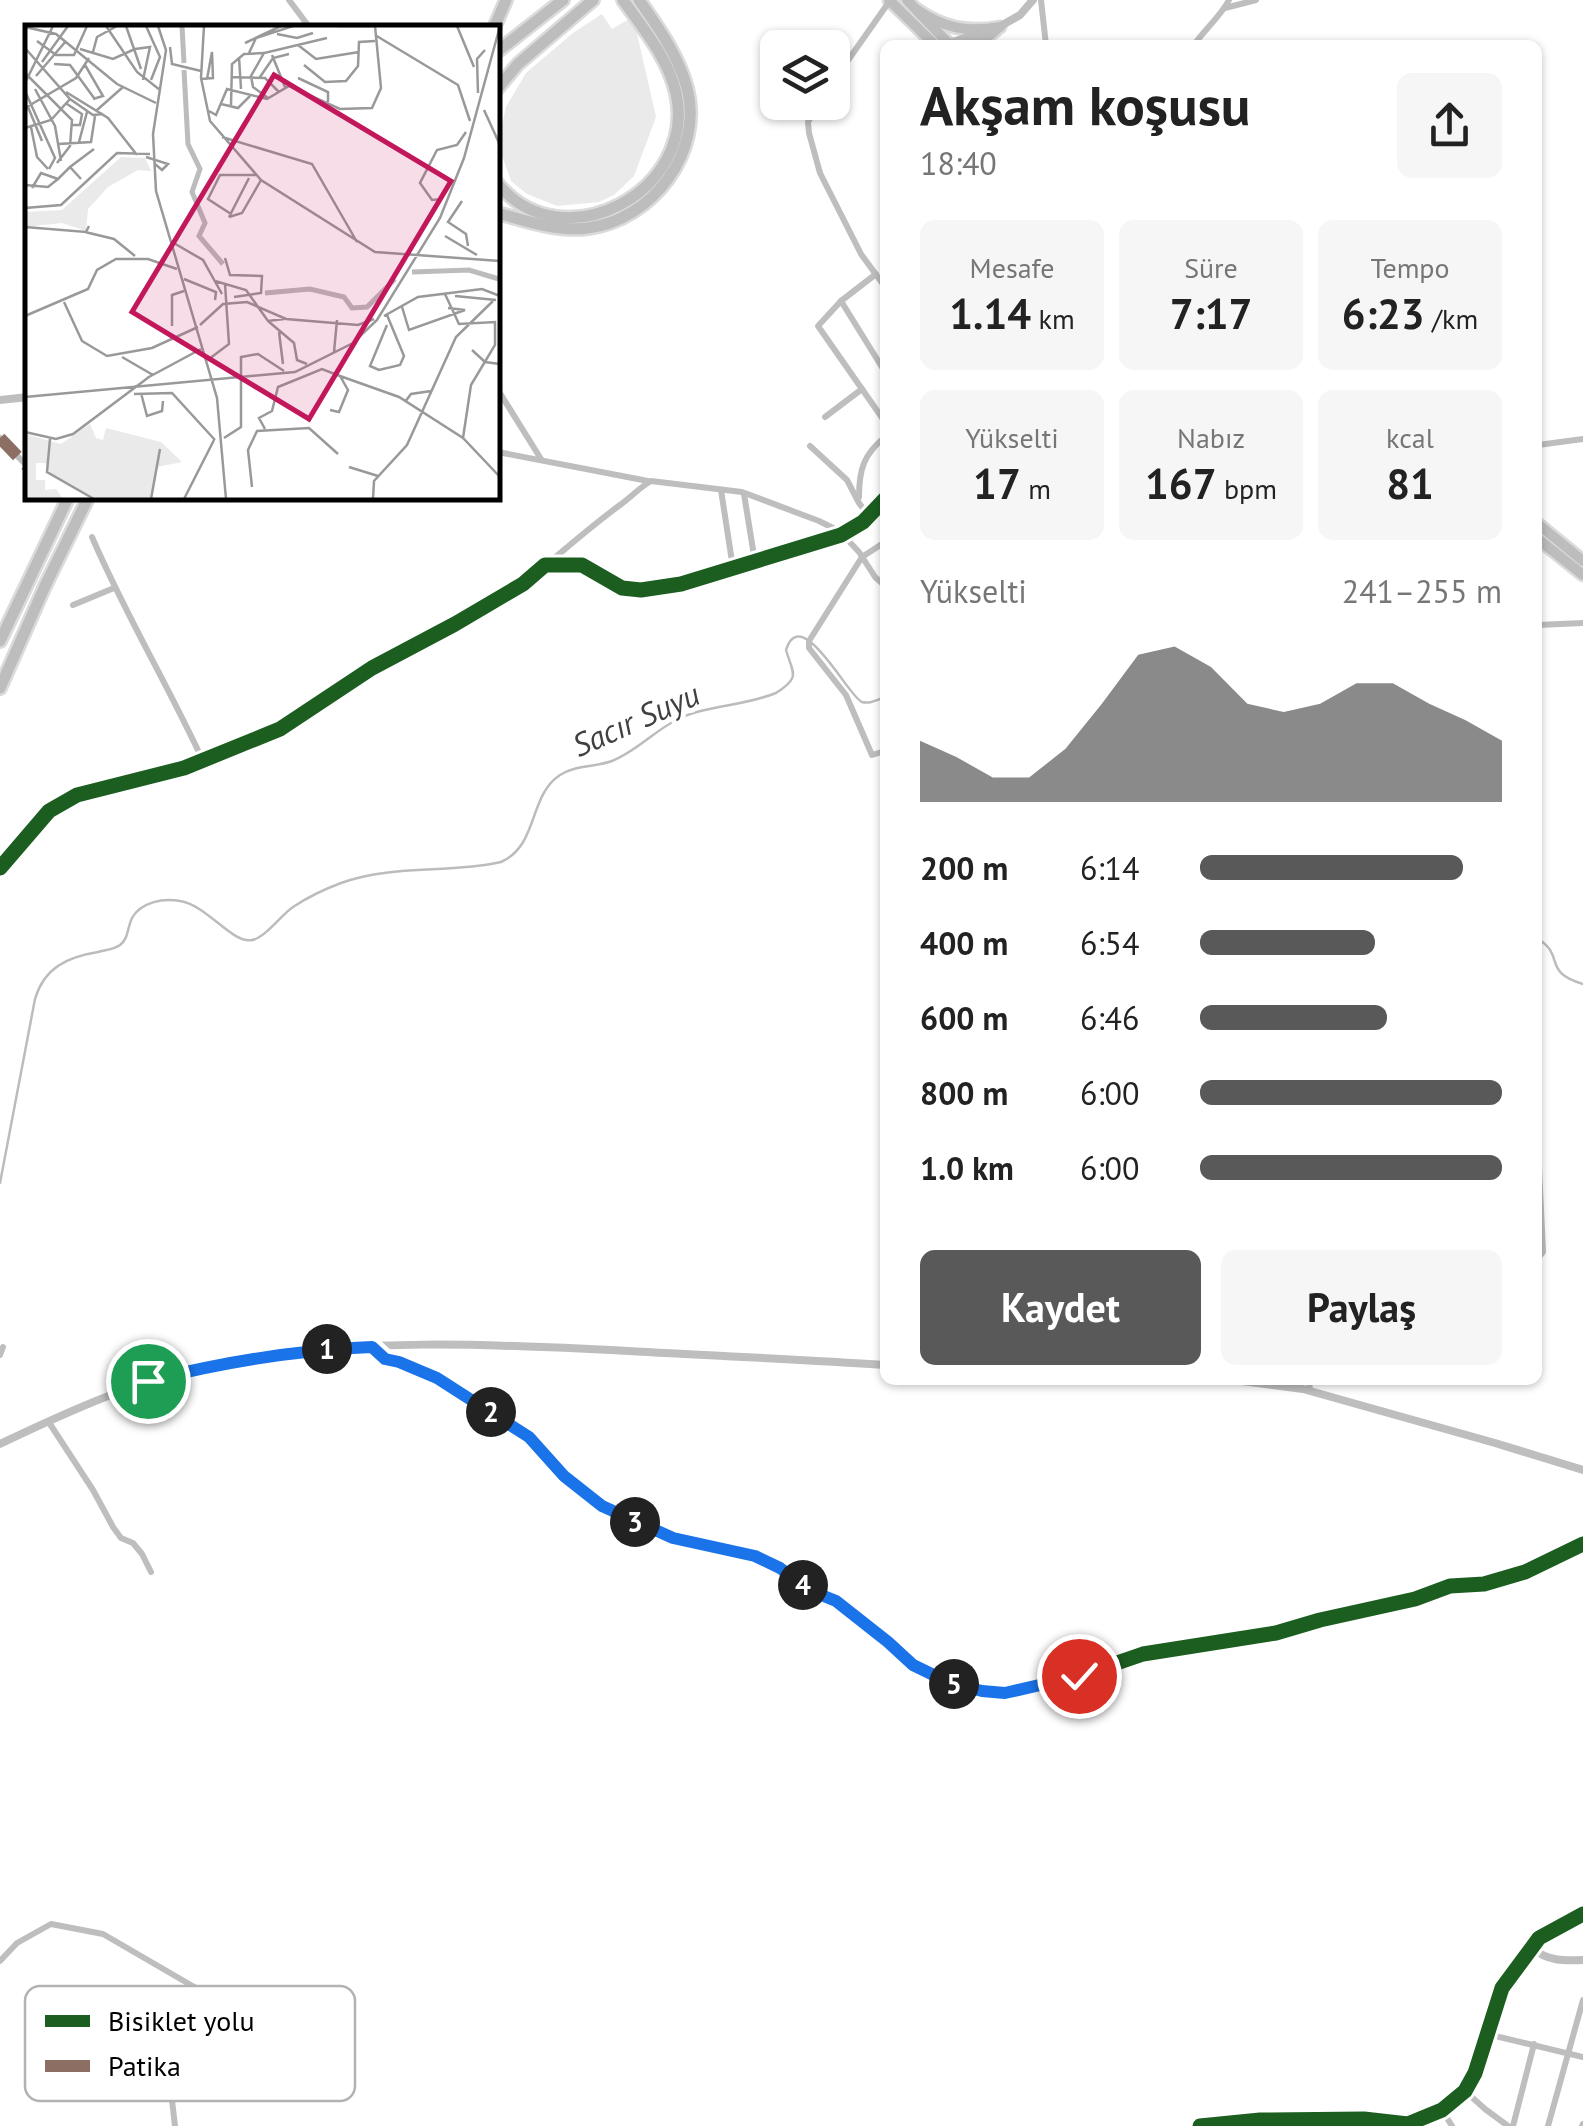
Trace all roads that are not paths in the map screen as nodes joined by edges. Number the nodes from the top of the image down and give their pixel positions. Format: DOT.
graph roads {
  1 [pos="289,0"];
  2 [pos="506,0"];
  3 [pos="563,0"];
  4 [pos="592,0"];
  5 [pos="623,0"];
  6 [pos="639,0"];
  7 [pos="889,0"];
  8 [pos="906,0"];
  9 [pos="1037,0"];
  10 [pos="1229,0"];
  11 [pos="1256,0"];
  12 [pos="1224,9"];
  13 [pos="916,10"];
  14 [pos="308,25"];
  15 [pos="495,25"];
  16 [pos="1000,27"];
  17 [pos="930,40"];
  18 [pos="944,40"];
  19 [pos="960,40"];
  20 [pos="974,40"];
  21 [pos="984,40"];
  22 [pos="1045,40"];
  23 [pos="1197,40"];
  24 [pos="500,48"];
  25 [pos="850,56"];
  26 [pos="500,71"];
  27 [pos="500,86"];
  28 [pos="809,120"];
  29 [pos="500,187"];
  30 [pos="500,214"];
  31 [pos="876,274"];
  32 [pos="880,279"];
  33 [pos="841,302"];
  34 [pos="880,364"];
  35 [pos="862,389"];
  36 [pos="500,393"];
  37 [pos="25,397"];
  38 [pos="0,400"];
  39 [pos="880,415"];
  40 [pos="826,417"];
  41 [pos="0,438"];
  42 [pos="1583,439"];
  43 [pos="880,442"];
  44 [pos="1542,445"];
  45 [pos="810,446"];
  46 [pos="500,452"];
  47 [pos="542,460"];
  48 [pos="25,464"];
  49 [pos="651,481"];
  50 [pos="720,490"];
  51 [pos="744,494"];
  52 [pos="67,500"];
  53 [pos="87,500"];
  54 [pos="859,503"];
  55 [pos="880,505"];
  56 [pos="870,516"];
  57 [pos="1542,527"];
  58 [pos="841,535"];
  59 [pos="92,537"];
  60 [pos="1542,542"];
  61 [pos="880,545"];
  62 [pos="862,557"];
  63 [pos="1583,561"];
  64 [pos="755,562"];
  65 [pos="546,565"];
  66 [pos="733,568"];
  67 [pos="1583,575"];
  68 [pos="880,582"];
  69 [pos="114,588"];
  70 [pos="73,605"];
  71 [pos="1583,623"];
  72 [pos="1542,625"];
  73 [pos="0,641"];
  74 [pos="0,688"];
  75 [pos="880,753"];
  76 [pos="203,761"];
  77 [pos="0,868"];
  78 [pos="1542,1218"];
  79 [pos="1542,1253"];
  80 [pos="372,1347"];
  81 [pos="880,1365"];
  82 [pos="1278,1385"];
  83 [pos="1309,1385"];
  84 [pos="1310,1391"];
  85 [pos="48,1421"];
  86 [pos="0,1444"];
  87 [pos="1583,1470"];
  88 [pos="1583,1544"];
  89 [pos="151,1572"];
  90 [pos="1583,1914"];
  91 [pos="1532,1948"];
  92 [pos="1583,1960"];
  93 [pos="0,1962"];
  94 [pos="193,1986"];
  95 [pos="1583,2000"];
  96 [pos="1487,2034"];
  97 [pos="1534,2044"];
  98 [pos="1567,2053"];
  99 [pos="1583,2056"];
  100 [pos="1466,2091"];
  101 [pos="172,2101"];
  102 [pos="1442,2110"];
  103 [pos="1408,2125"];
  104 [pos="175,2126"];
  105 [pos="1200,2126"];
  106 [pos="1452,2126"];
  107 [pos="1511,2126"];
  108 [pos="1548,2126"];
  1 -- 14 [label="street"];
  2 -- 15 [label="highway"];
  3 -- 24 [label="highway"];
  4 -- 26 [label="highway"];
  4 -- 27 [label="highway"];
  5 -- 29 [label="highway"];
  6 -- 30 [label="highway"];
  7 -- 17 [label="highway"];
  7 -- 25 [label="street"];
  8 -- 13 [label="highway"];
  9 -- 16 [label="street"];
  9 -- 22 [label="street"];
  10 -- 12 [label="street"];
  11 -- 12 [label="street"];
  12 -- 23 [label="street"];
  13 -- 16 [label="highway"];
  13 -- 18 [label="highway"];
  16 -- 19 [label="street"];
  16 -- 20 [label="street"];
  16 -- 21 [label="highway"];
  28 -- 31 [label="street"];
  31 -- 32 [label="street"];
  31 -- 33 [label="street"];
  33 -- 34 [label="street"];
  33 -- 35 [label="street"];
  35 -- 39 [label="street"];
  35 -- 40 [label="street"];
  36 -- 47 [label="street"];
  37 -- 38 [label="street"];
  41 -- 48 [label="street"];
  42 -- 44 [label="street"];
  43 -- 54 [label="street"];
  45 -- 54 [label="street"];
  46 -- 47 [label="street"];
  47 -- 49 [label="street"];
  49 -- 50 [label="street"];
  49 -- 65 [label="street"];
  50 -- 51 [label="street"];
  50 -- 66 [label="street"];
  51 -- 58 [label="street"];
  51 -- 64 [label="street"];
  52 -- 73 [label="highway"];
  53 -- 74 [label="highway"];
  54 -- 56 [label="street"];
  55 -- 56 [label="street"];
  56 -- 58 [label="street"];
  57 -- 63 [label="highway"];
  58 -- 62 [label="street"];
  58 -- 64 [label="street"];
  59 -- 69 [label="street"];
  60 -- 67 [label="highway"];
  61 -- 62 [label="street"];
  62 -- 68 [label="street"];
  62 -- 75 [label="street"];
  64 -- 66 [label="street"];
  65 -- 66 [label="street"];
  65 -- 76 [label="street"];
  69 -- 70 [label="street"];
  69 -- 76 [label="street"];
  71 -- 72 [label="street"];
  76 -- 77 [label="street"];
  78 -- 79 [label="street"];
  80 -- 81 [label="street"];
  80 -- 85 [label="street"];
  80 -- 88 [label="street"];
  82 -- 84 [label="street"];
  83 -- 84 [label="street"];
  84 -- 87 [label="street"];
  85 -- 86 [label="street"];
  85 -- 89 [label="street"];
  90 -- 91 [label="street"];
  91 -- 92 [label="street"];
  91 -- 96 [label="street"];
  93 -- 94 [label="street"];
  95 -- 98 [label="street"];
  96 -- 97 [label="street"];
  96 -- 100 [label="street"];
  97 -- 98 [label="street"];
  97 -- 107 [label="street"];
  98 -- 99 [label="street"];
  98 -- 108 [label="street"];
  100 -- 102 [label="street"];
  100 -- 107 [label="street"];
  101 -- 104 [label="street"];
  102 -- 103 [label="street"];
  102 -- 106 [label="street"];
  103 -- 105 [label="street"];
}
